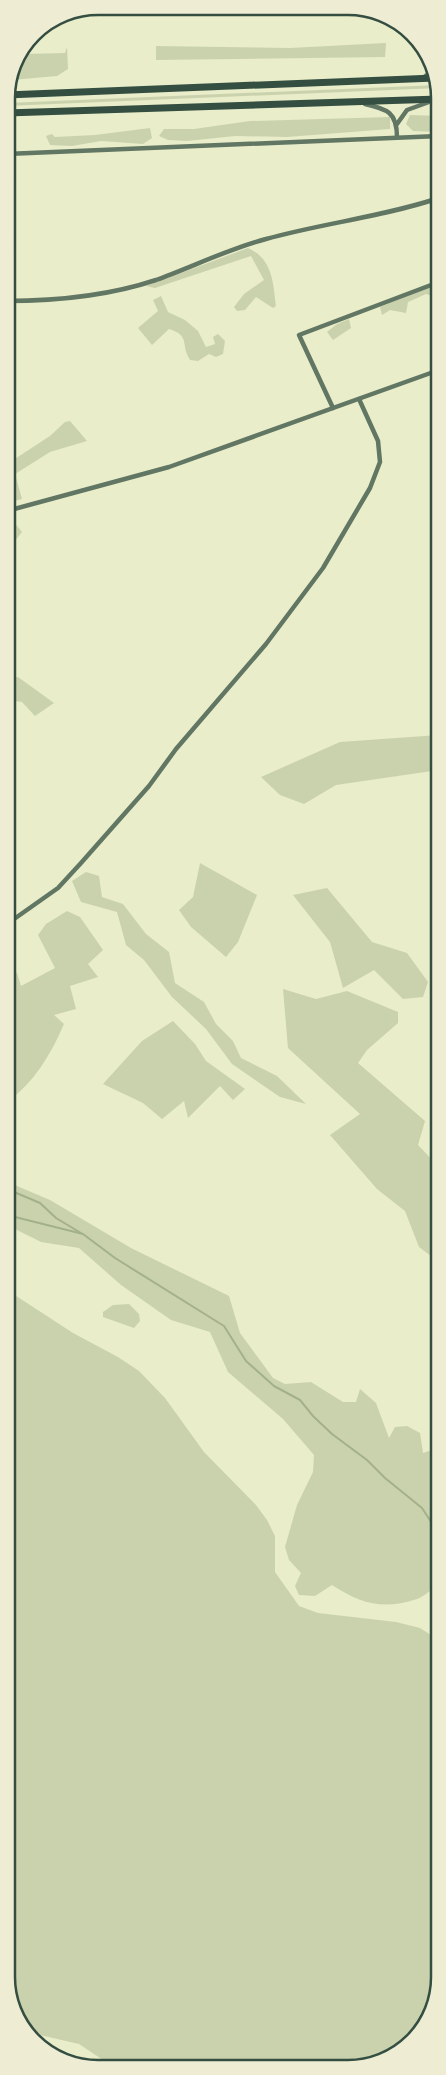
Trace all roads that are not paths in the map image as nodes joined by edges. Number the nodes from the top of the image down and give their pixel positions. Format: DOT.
graph roads {
  1 [pos="428,74"];
  2 [pos="422,79"];
  3 [pos="428,79"];
  4 [pos="15,95"];
  5 [pos="431,99"];
  6 [pos="356,102"];
  7 [pos="431,102"];
  8 [pos="15,113"];
  9 [pos="397,124"];
  10 [pos="431,136"];
  11 [pos="398,137"];
  12 [pos="15,154"];
  13 [pos="431,200"];
  14 [pos="431,285"];
  15 [pos="15,301"];
  16 [pos="431,373"];
  17 [pos="359,399"];
  18 [pos="333,408"];
  19 [pos="15,509"];
  20 [pos="15,918"];
  1 -- 2 [label="street"];
  2 -- 3 [label="main road"];
  2 -- 4 [label="main road"];
  5 -- 6 [label="main road"];
  6 -- 8 [label="main road"];
  6 -- 9 [label="street"];
  7 -- 9 [label="street"];
  9 -- 11 [label="street"];
  10 -- 11 [label="street"];
  11 -- 12 [label="street"];
  13 -- 15 [label="street"];
  14 -- 18 [label="street"];
  16 -- 17 [label="street"];
  17 -- 18 [label="street"];
  17 -- 20 [label="street"];
  18 -- 19 [label="street"];
}
